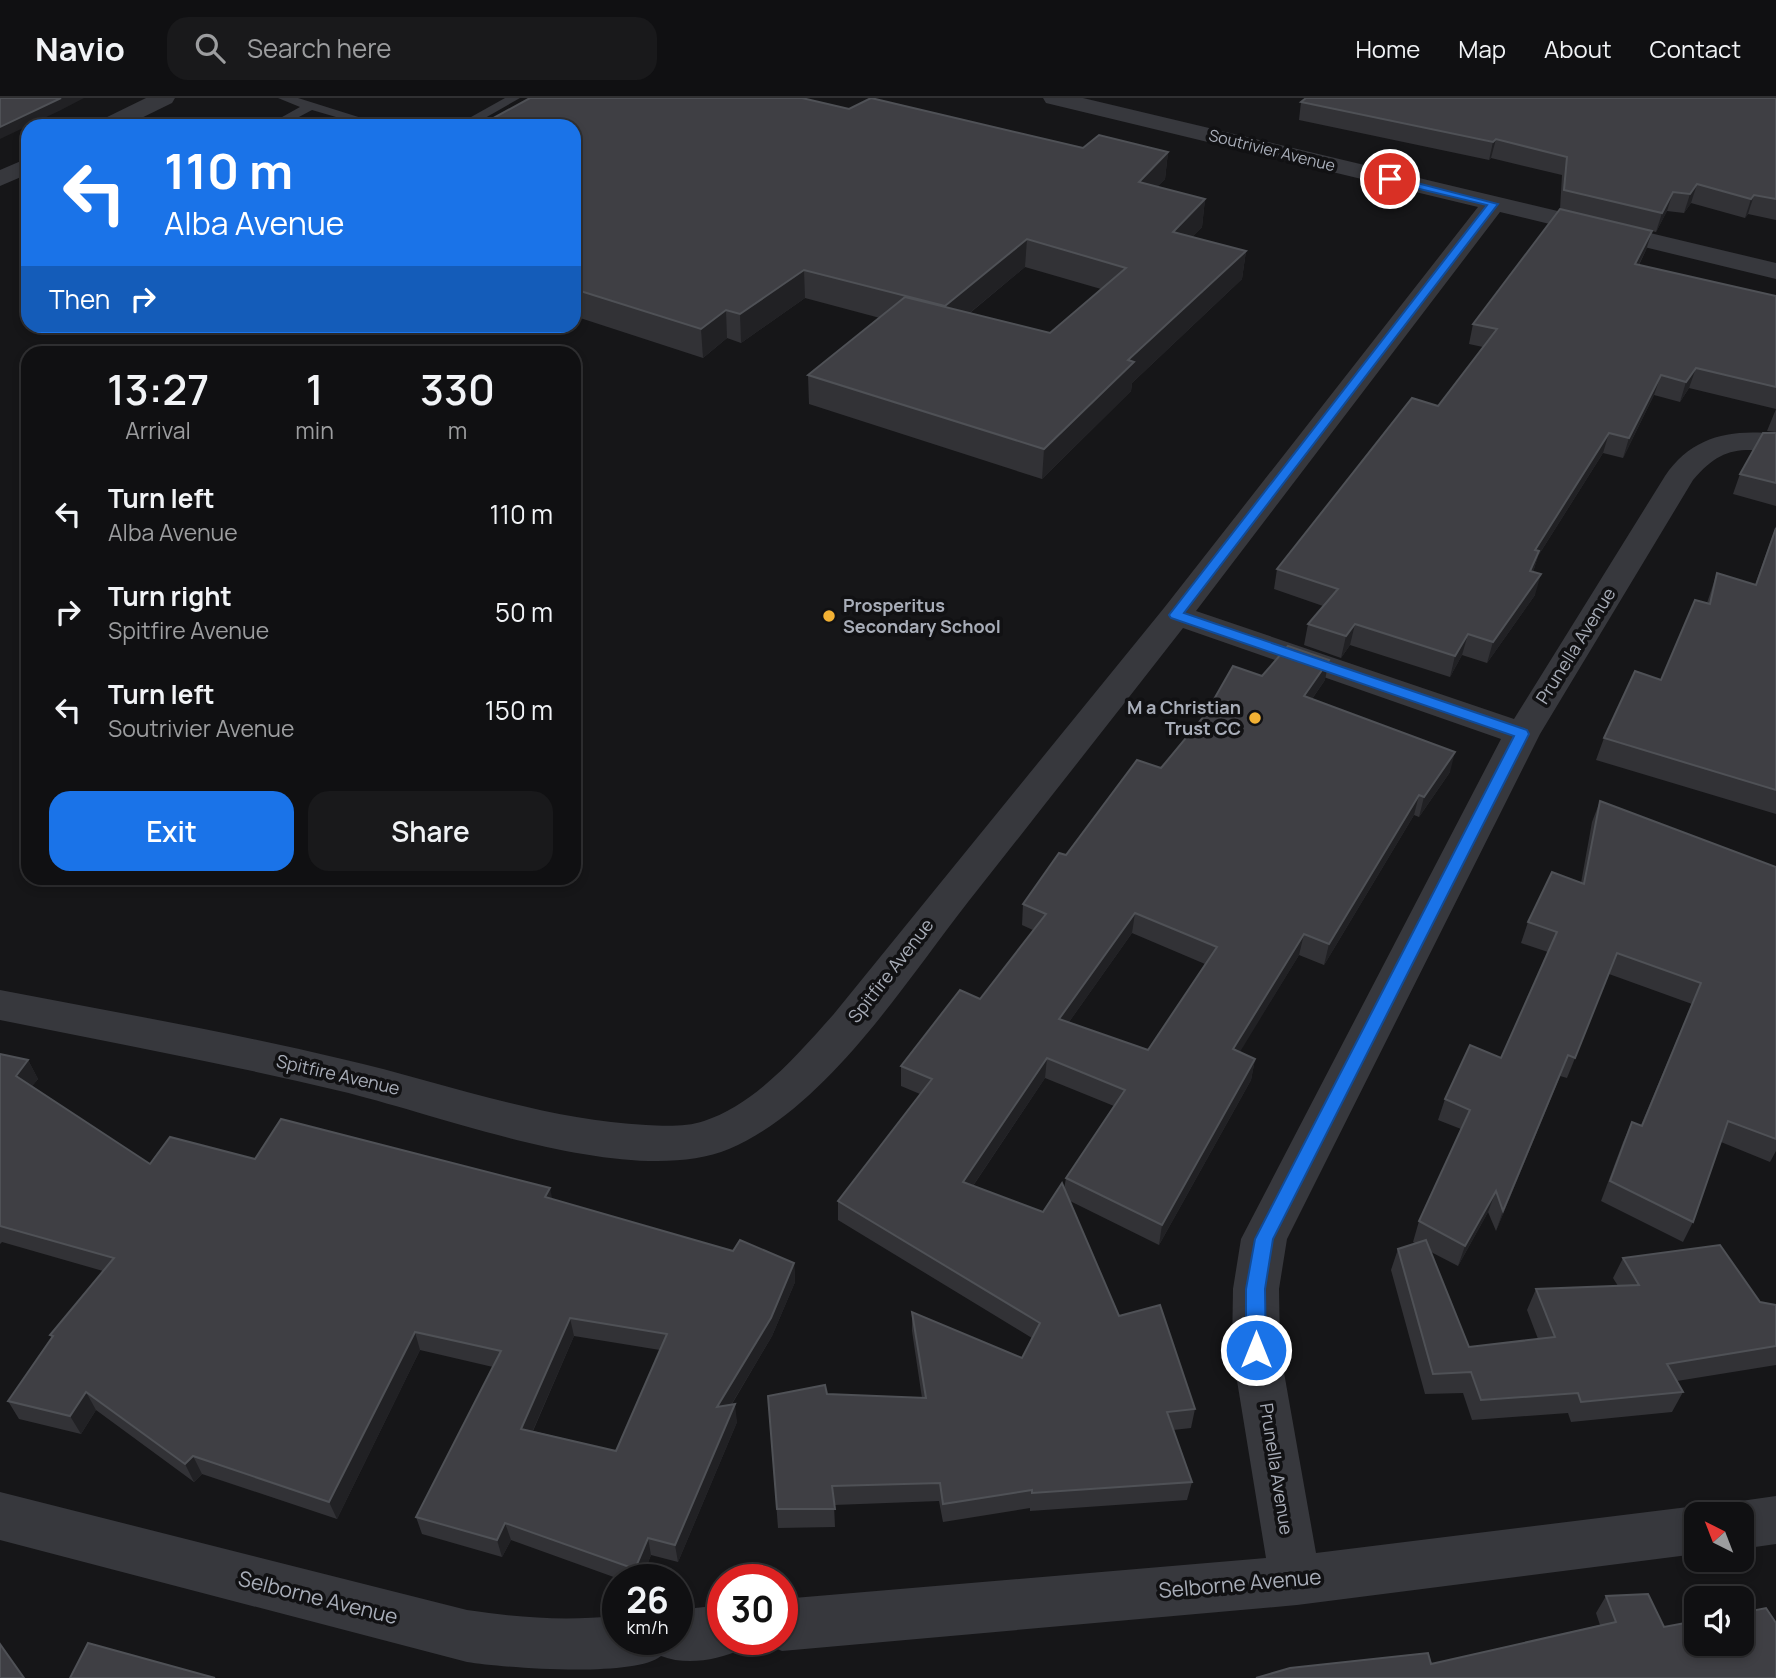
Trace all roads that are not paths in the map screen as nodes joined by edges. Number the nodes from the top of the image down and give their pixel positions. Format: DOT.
graph roads {
  1 [pos="164,98"];
  2 [pos="284,98"];
  3 [pos="514,98"];
  4 [pos="1054,98"];
  5 [pos="311,106"];
  6 [pos="121,119"];
  7 [pos="286,119"];
  8 [pos="356,119"];
  9 [pos="474,119"];
  10 [pos="21,168"];
  11 [pos="0,179"];
  12 [pos="1493,204"];
  13 [pos="1776,271"];
  14 [pos="1776,443"];
  15 [pos="1175,615"];
  16 [pos="1522,734"];
  17 [pos="0,1005"];
  18 [pos="0,1516"];
  19 [pos="1776,1520"];
  20 [pos="1754,1523"];
  21 [pos="1684,1532"];
  22 [pos="1297,1580"];
  23 [pos="798,1624"];
  24 [pos="602,1644"];
  1 -- 6 [label="street"];
  2 -- 5 [label="lane"];
  3 -- 9 [label="lane"];
  4 -- 12 [label="street, Soutrivier Avenue"];
  5 -- 7 [label="lane"];
  5 -- 8 [label="lane"];
  10 -- 11 [label="street"];
  12 -- 13 [label="street, Soutrivier Avenue"];
  12 -- 15 [label="street, Spitfire Avenue"];
  14 -- 16 [label="street, Prunella Avenue"];
  15 -- 16 [label="street"];
  15 -- 17 [label="street, Spitfire Avenue"];
  16 -- 22 [label="street, Prunella Avenue"];
  18 -- 24 [label="street, Selborne Avenue"];
  19 -- 20 [label="street"];
  21 -- 22 [label="street, Selborne Avenue"];
  22 -- 23 [label="street, Selborne Avenue"];
}
